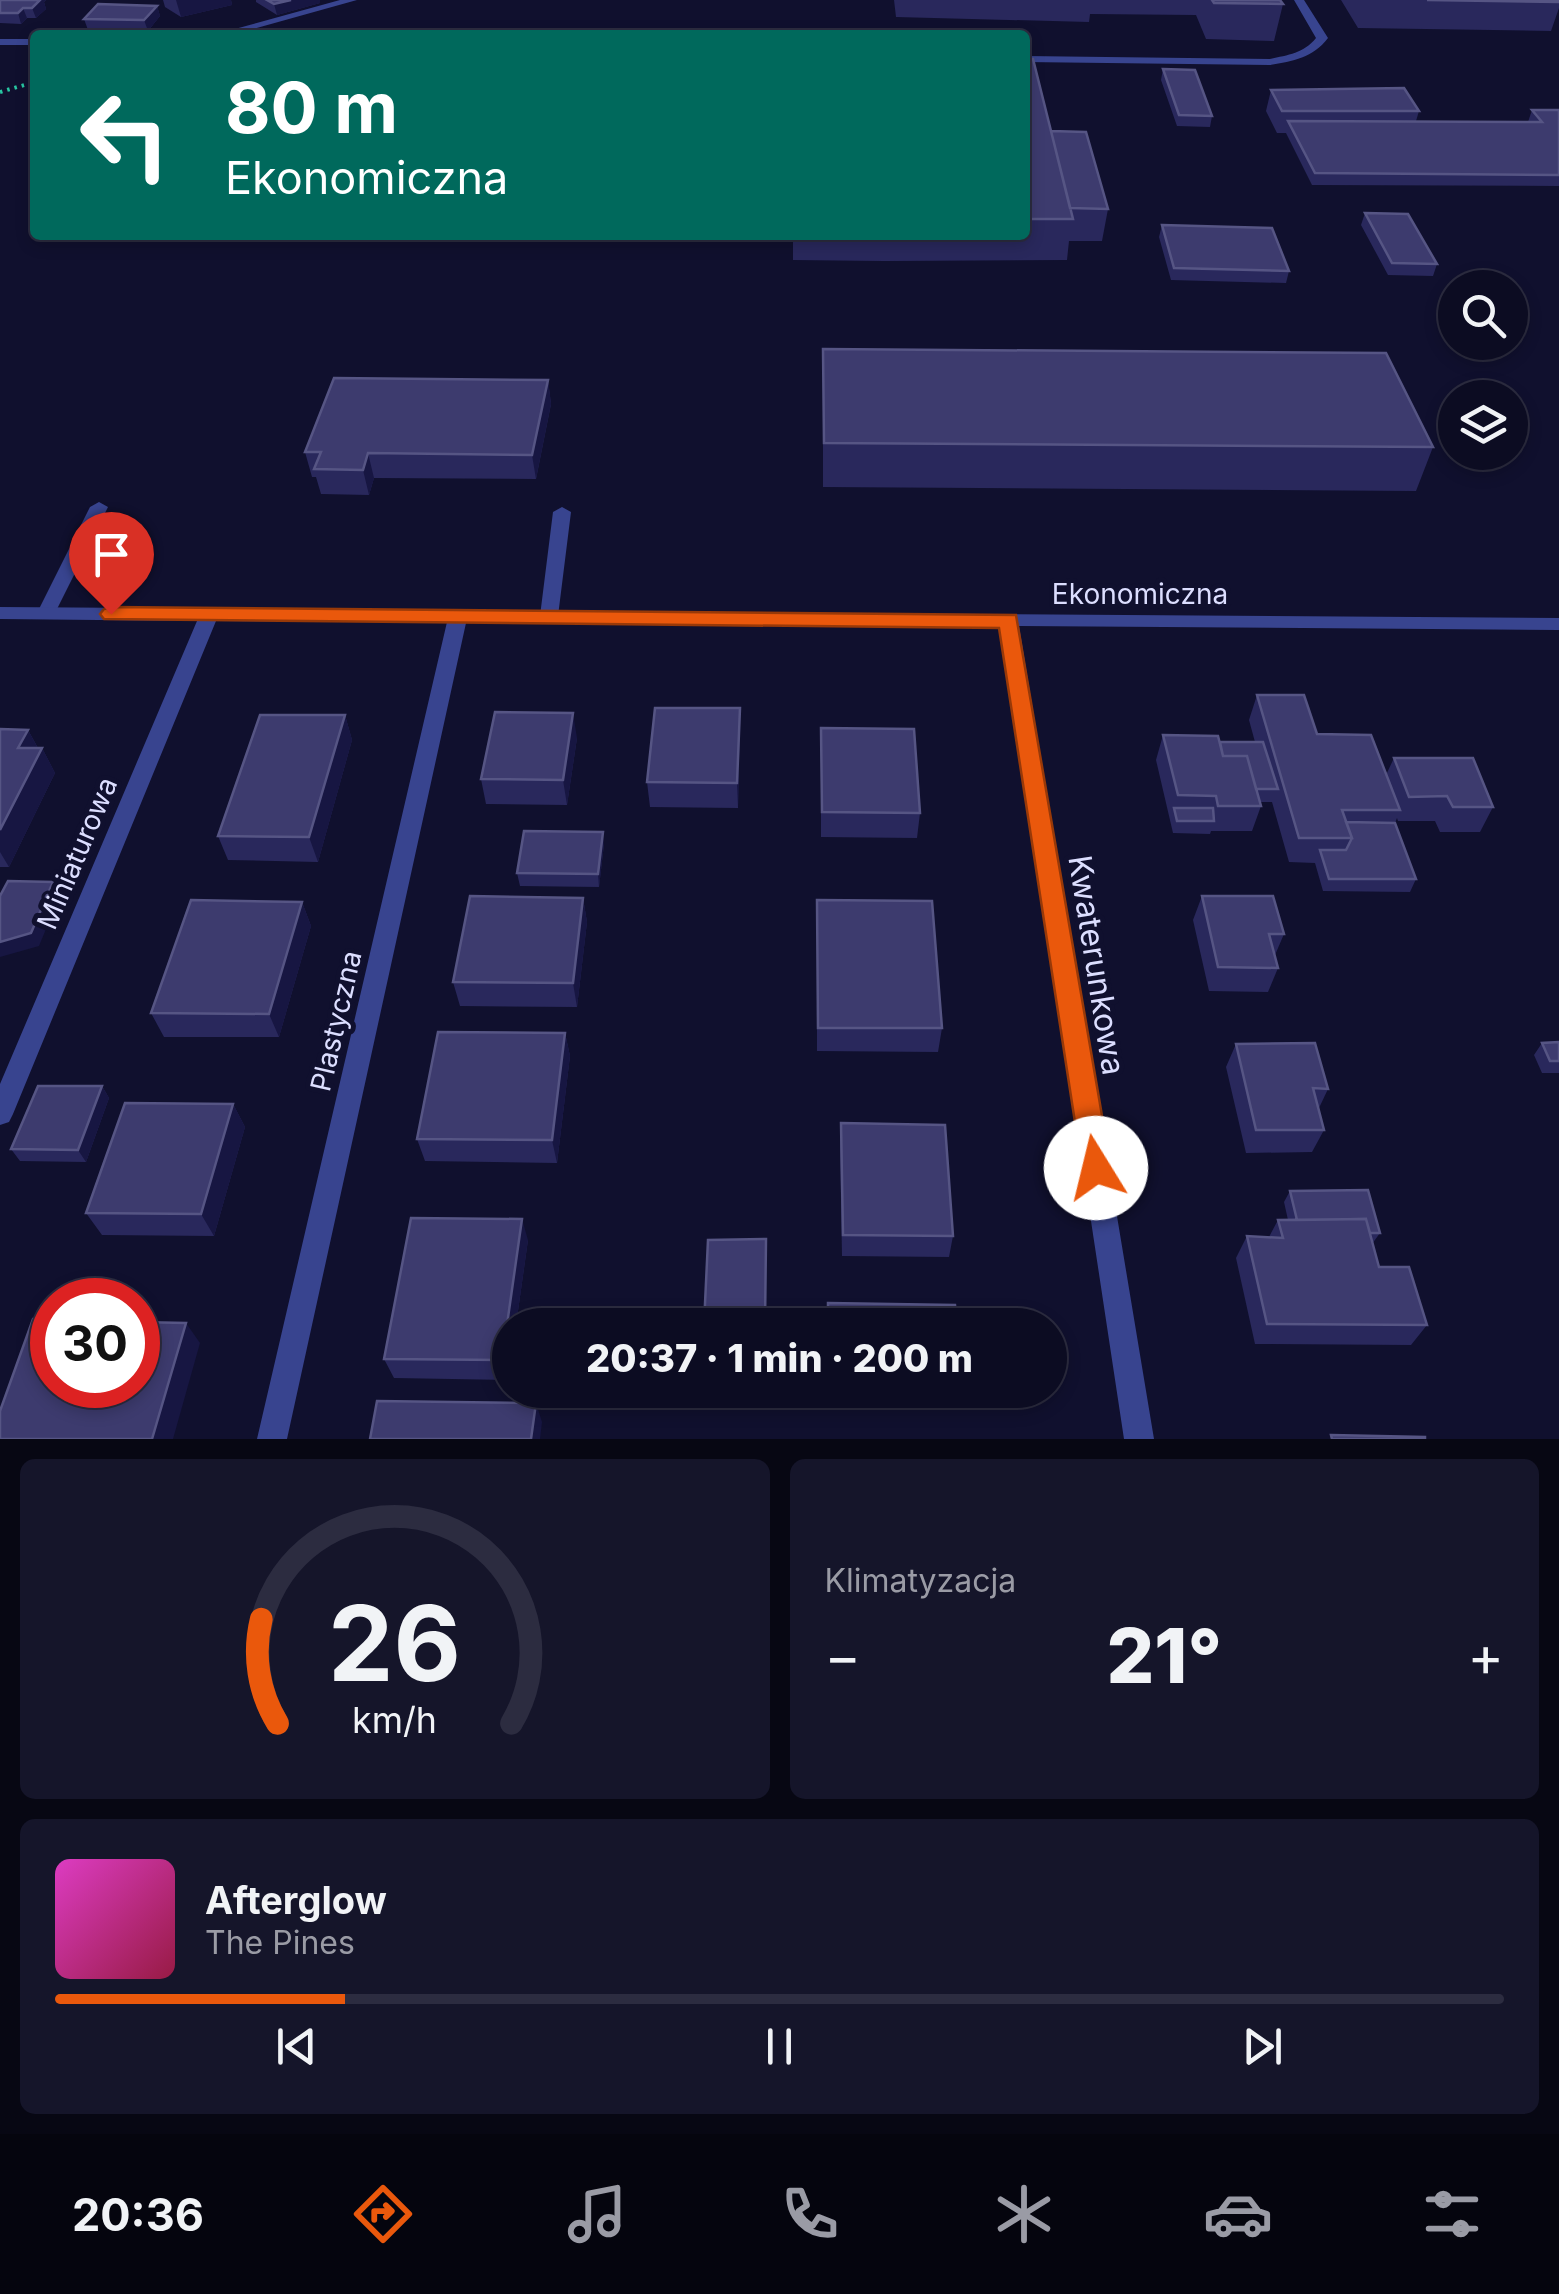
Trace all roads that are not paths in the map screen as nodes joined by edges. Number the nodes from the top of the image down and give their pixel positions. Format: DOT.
graph roads {
  1 [pos="352,0"];
  2 [pos="1300,0"];
  3 [pos="239,30"];
  4 [pos="0,42"];
  5 [pos="30,42"];
  6 [pos="1030,59"];
  7 [pos="99,508"];
  8 [pos="562,512"];
  9 [pos="0,612"];
  10 [pos="46,613"];
  11 [pos="209,615"];
  12 [pos="458,616"];
  13 [pos="549,616"];
  14 [pos="1009,620"];
  15 [pos="1559,624"];
  16 [pos="0,1114"];
  17 [pos="272,1439"];
  18 [pos="1139,1439"];
  1 -- 3 [label="street"];
  2 -- 6 [label="street"];
  4 -- 5 [label="street"];
  7 -- 10 [label="street"];
  8 -- 13 [label="street"];
  9 -- 10 [label="street, Ekonomiczna"];
  10 -- 11 [label="street, Ekonomiczna"];
  11 -- 12 [label="street, Ekonomiczna"];
  11 -- 16 [label="street, Miniaturowa"];
  12 -- 13 [label="street, Ekonomiczna"];
  12 -- 17 [label="street, Plastyczna"];
  13 -- 14 [label="street, Ekonomiczna"];
  14 -- 15 [label="street, Ekonomiczna"];
  14 -- 18 [label="street, Kwaterunkowa"];
}
